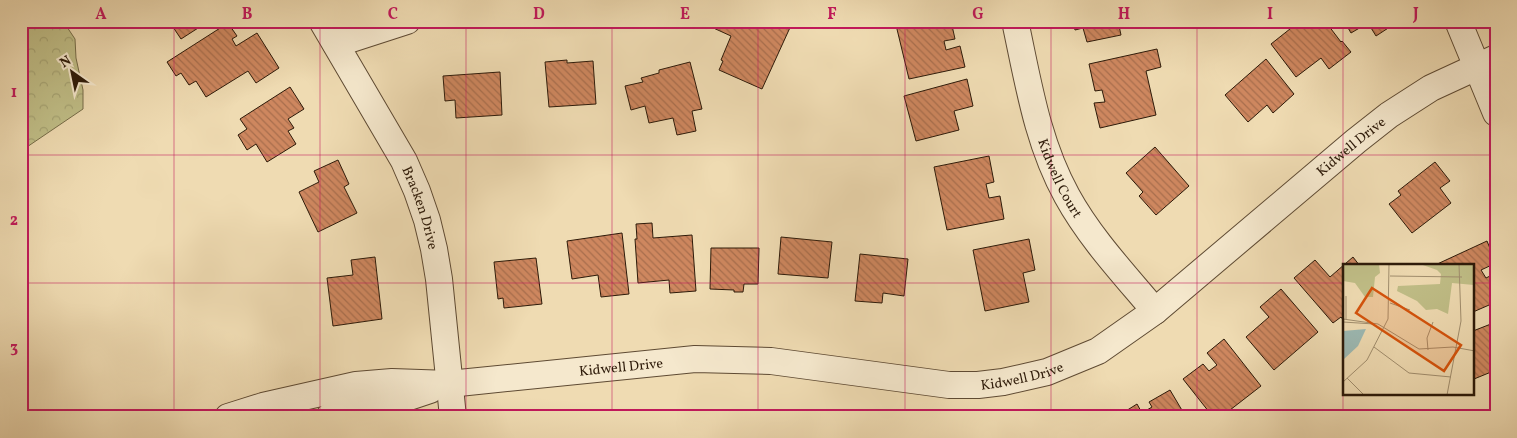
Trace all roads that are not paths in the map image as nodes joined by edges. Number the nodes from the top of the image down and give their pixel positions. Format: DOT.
graph roads {
  1 [pos="322,21"];
  2 [pos="407,21"];
  3 [pos="1015,21"];
  4 [pos="1458,21"];
  5 [pos="336,44"];
  6 [pos="1486,62"];
  7 [pos="1496,113"];
  8 [pos="1155,310"];
  9 [pos="449,384"];
  10 [pos="228,417"];
  11 [pos="329,417"];
  12 [pos="453,417"];
  1 -- 5 [label="street, Bracken Drive"];
  2 -- 5 [label="street"];
  3 -- 8 [label="street, Kidwell Court"];
  4 -- 6 [label="street"];
  5 -- 9 [label="street, Bracken Drive"];
  6 -- 7 [label="street"];
  6 -- 8 [label="street, Kidwell Drive"];
  8 -- 9 [label="street, Kidwell Drive"];
  9 -- 10 [label="street, Kidwell Drive"];
  9 -- 11 [label="street, Kidwell Drive"];
  9 -- 12 [label="street, Bracken Drive"];
}
